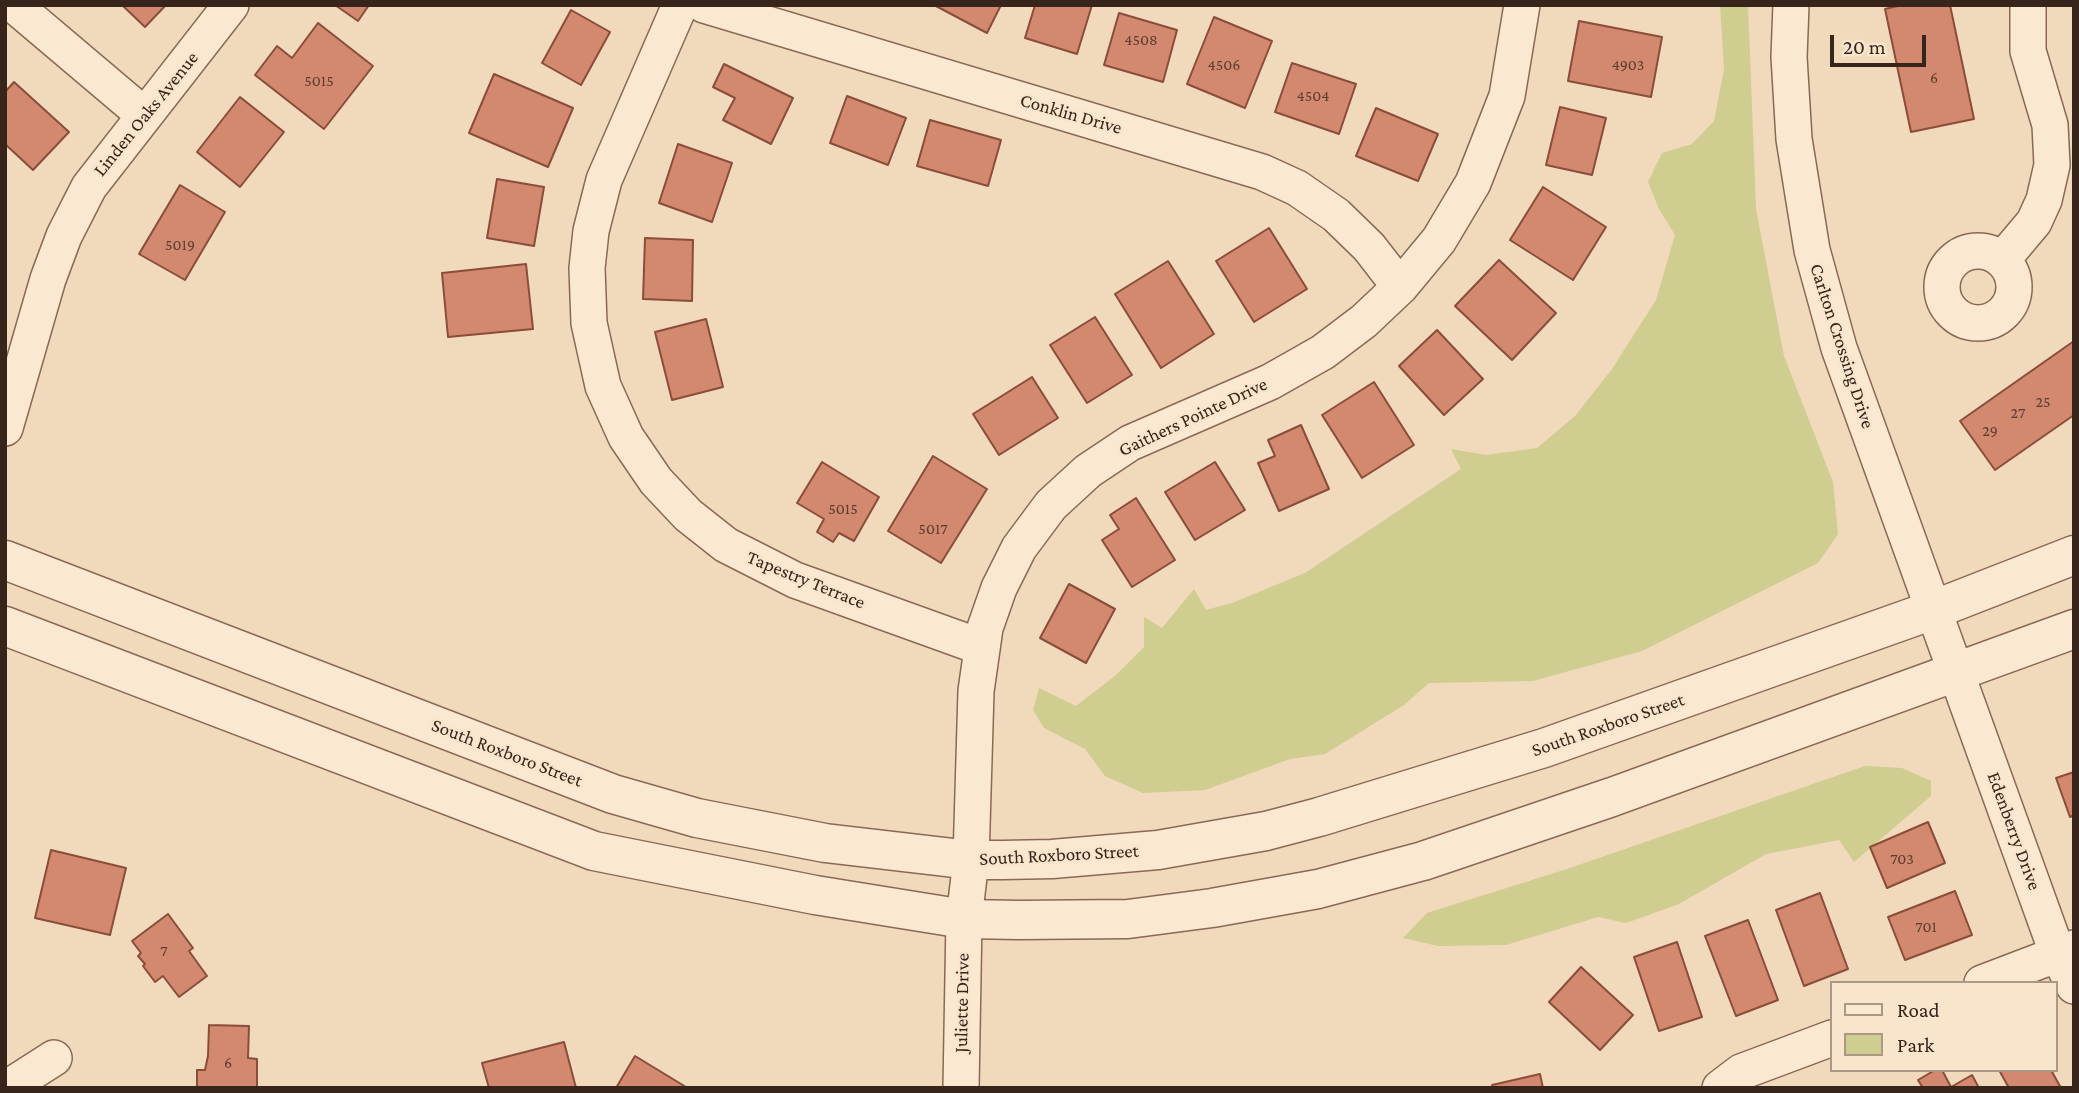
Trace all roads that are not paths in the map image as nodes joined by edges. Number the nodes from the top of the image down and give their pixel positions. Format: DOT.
graph roads {
  1 [pos="14,5"];
  2 [pos="231,5"];
  3 [pos="680,5"];
  4 [pos="704,5"];
  5 [pos="1522,5"];
  6 [pos="1791,5"];
  7 [pos="2028,5"];
  8 [pos="144,114"];
  9 [pos="2002,260"];
  10 [pos="1400,287"];
  11 [pos="5,428"];
  12 [pos="2074,555"];
  13 [pos="5,560"];
  14 [pos="1933,610"];
  15 [pos="5,626"];
  16 [pos="2074,629"];
  17 [pos="981,647"];
  18 [pos="1957,674"];
  19 [pos="971,860"];
  20 [pos="964,919"];
  21 [pos="2066,951"];
  22 [pos="1987,981"];
  23 [pos="2074,986"];
  24 [pos="1830,1039"];
  25 [pos="54,1058"];
  26 [pos="7,1088"];
  27 [pos="961,1088"];
  28 [pos="1720,1088"];
  1 -- 8 [label="street"];
  2 -- 8 [label="street, Linden Oaks Avenue"];
  3 -- 17 [label="street, Tapestry Terrace"];
  4 -- 10 [label="street, Conklin Drive"];
  5 -- 10 [label="street, Gaithers Pointe Drive"];
  6 -- 14 [label="street, Carlton Crossing Drive"];
  7 -- 9 [label="street"];
  8 -- 11 [label="street, Linden Oaks Avenue"];
  10 -- 17 [label="street, Gaithers Pointe Drive"];
  12 -- 14 [label="street, South Roxboro Street"];
  13 -- 19 [label="street, South Roxboro Street"];
  14 -- 18 [label="street, Carlton Crossing Drive"];
  14 -- 19 [label="street, South Roxboro Street"];
  15 -- 20 [label="street"];
  16 -- 18 [label="street"];
  17 -- 19 [label="street, Gaithers Pointe Drive"];
  18 -- 20 [label="street"];
  18 -- 21 [label="street, Edenberry Drive"];
  19 -- 20 [label="street, Gaithers Pointe Drive"];
  20 -- 27 [label="street, Juliette Drive"];
  21 -- 22 [label="street"];
  21 -- 23 [label="street, Edenberry Drive"];
  24 -- 28 [label="street"];
  25 -- 26 [label="street"];
}
